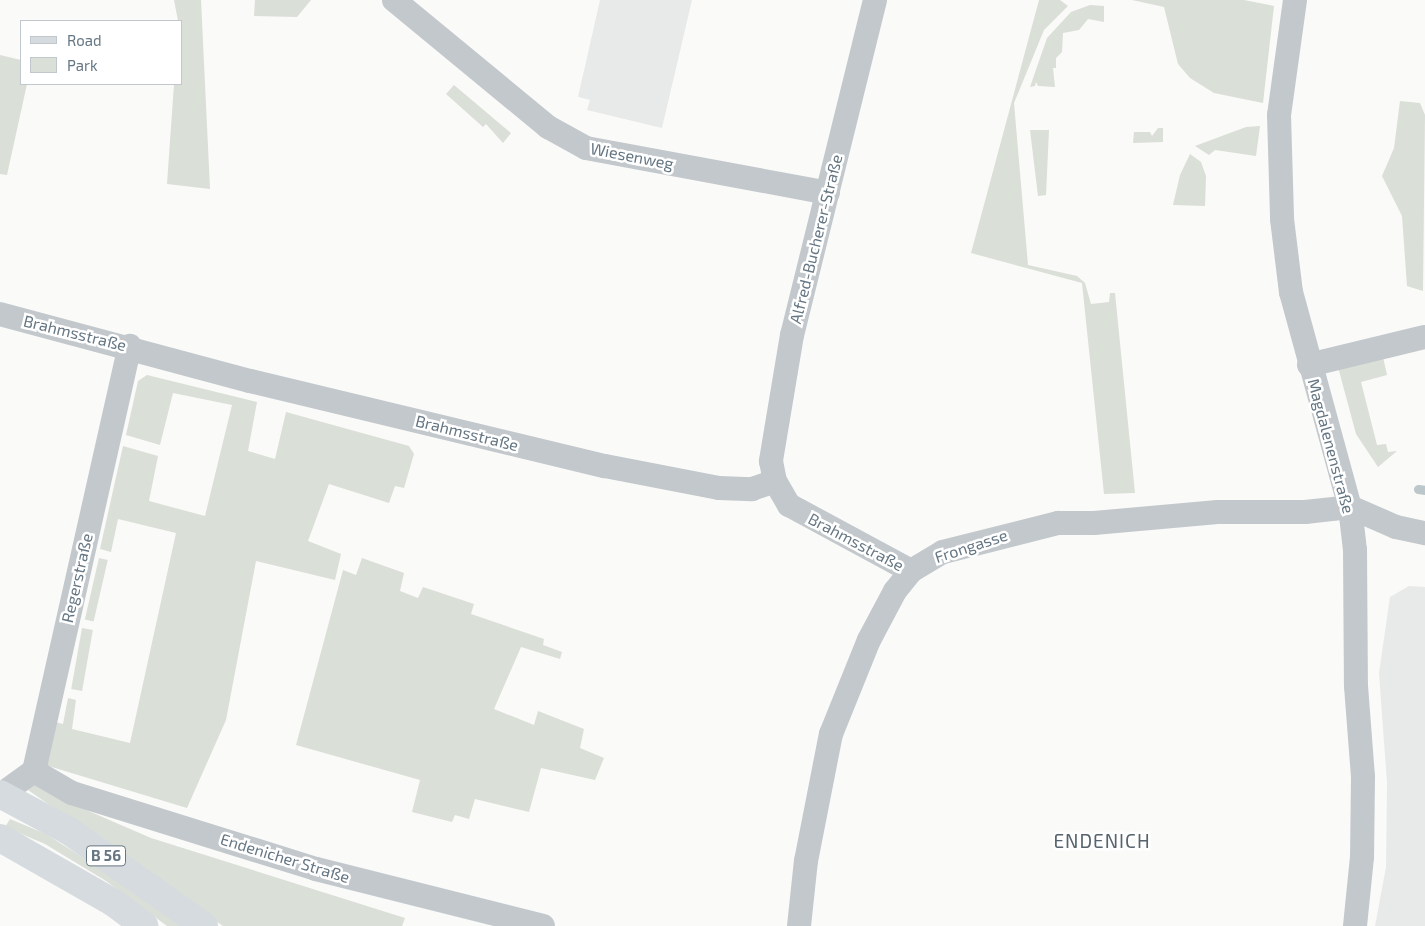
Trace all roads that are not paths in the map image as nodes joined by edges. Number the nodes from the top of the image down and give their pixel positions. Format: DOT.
graph roads {
  1 [pos="394,0"];
  2 [pos="875,0"];
  3 [pos="1296,0"];
  4 [pos="828,194"];
  5 [pos="0,314"];
  6 [pos="1425,337"];
  7 [pos="130,346"];
  8 [pos="1309,365"];
  9 [pos="774,480"];
  10 [pos="1350,506"];
  11 [pos="1425,533"];
  12 [pos="911,571"];
  13 [pos="34,771"];
  14 [pos="1,794"];
  15 [pos="0,838"];
  16 [pos="144,926"];
  17 [pos="204,926"];
  18 [pos="543,926"];
  19 [pos="798,926"];
  20 [pos="1355,926"];
  1 -- 4 [label="street, Wiesenweg"];
  2 -- 4 [label="street, Alfred-Bucherer-Straße"];
  3 -- 8 [label="street, Magdalenenstraße"];
  4 -- 9 [label="street, Alfred-Bucherer-Straße"];
  5 -- 7 [label="street, Brahmsstraße"];
  6 -- 8 [label="street"];
  7 -- 9 [label="street, Brahmsstraße"];
  7 -- 13 [label="street, Regerstraße"];
  8 -- 10 [label="street, Magdalenenstraße"];
  9 -- 12 [label="street, Brahmsstraße"];
  10 -- 11 [label="street"];
  10 -- 12 [label="street, Frongasse"];
  10 -- 20 [label="street, Magdalenenstraße"];
  12 -- 19 [label="street, Frongasse"];
  13 -- 14 [label="street"];
  13 -- 18 [label="street, Endenicher Straße"];
  14 -- 17 [label="main road, B 56"];
  15 -- 16 [label="main road, B 56"];
}
